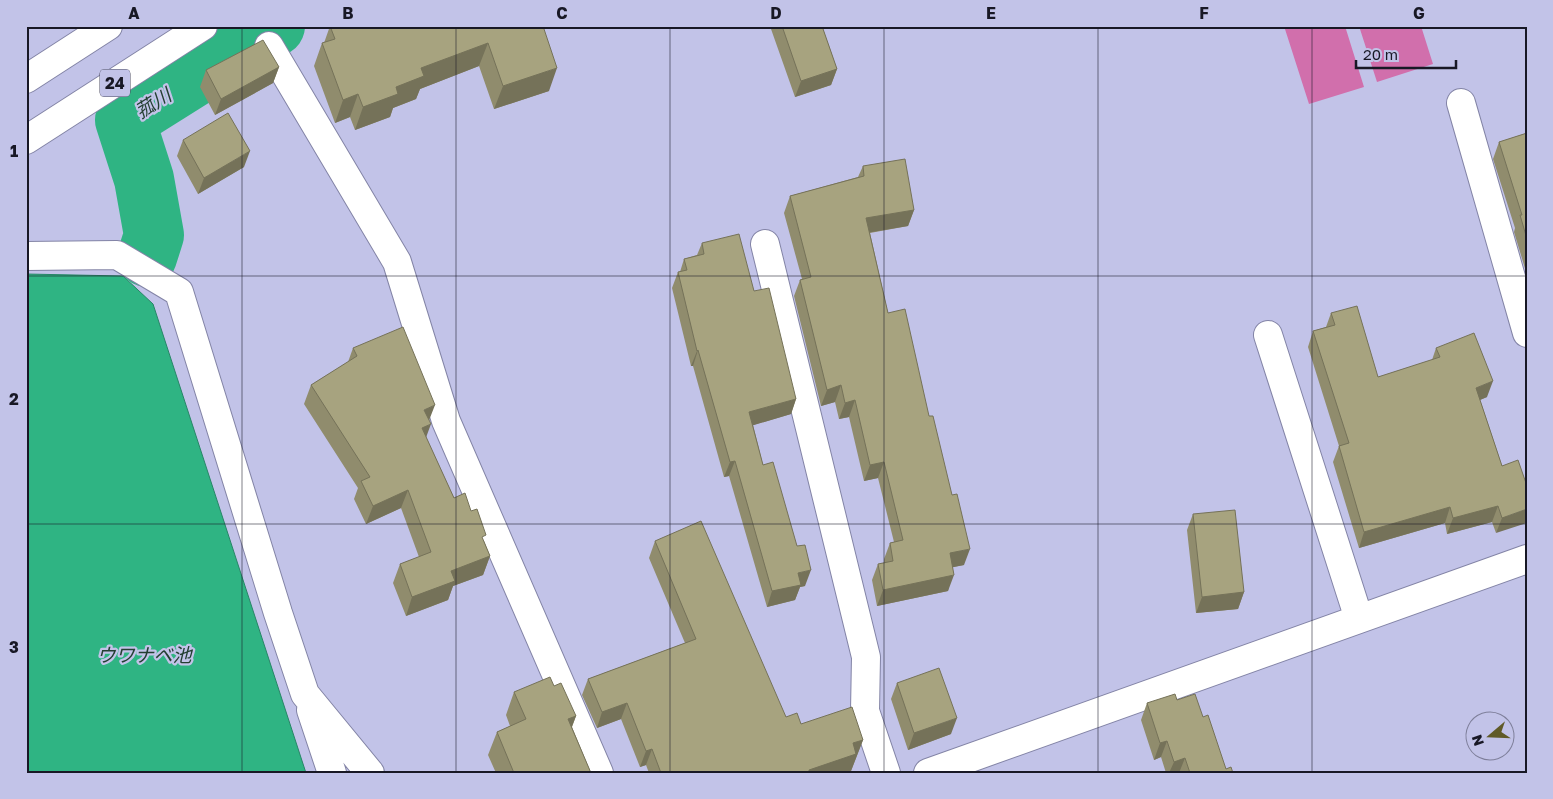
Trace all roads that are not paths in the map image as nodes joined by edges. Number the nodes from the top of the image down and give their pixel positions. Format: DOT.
graph roads {
  1 [pos="108,26"];
  2 [pos="203,26"];
  3 [pos="269,46"];
  4 [pos="26,79"];
  5 [pos="1461,102"];
  6 [pos="26,140"];
  7 [pos="764,244"];
  8 [pos="26,256"];
  9 [pos="1526,332"];
  10 [pos="1268,334"];
  11 [pos="1527,559"];
  12 [pos="1359,619"];
  13 [pos="305,694"];
  14 [pos="332,773"];
  15 [pos="370,773"];
  16 [pos="599,773"];
  17 [pos="886,773"];
  18 [pos="928,773"];
  1 -- 4 [label="main road"];
  2 -- 6 [label="main road, 24"];
  3 -- 16 [label="main road"];
  5 -- 9 [label="main road"];
  7 -- 17 [label="main road"];
  8 -- 13 [label="main road"];
  10 -- 12 [label="main road"];
  11 -- 12 [label="main road"];
  12 -- 18 [label="main road"];
  13 -- 14 [label="main road"];
  13 -- 15 [label="main road"];
}
